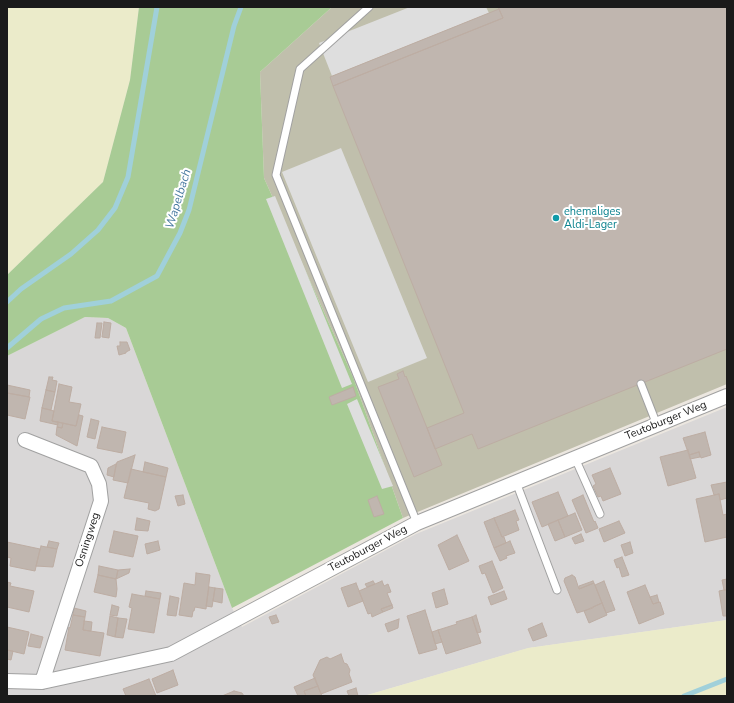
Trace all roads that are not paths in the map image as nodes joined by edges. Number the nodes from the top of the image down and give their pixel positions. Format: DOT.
graph roads {
  1 [pos="369,7"];
  2 [pos="640,384"];
  3 [pos="727,396"];
  4 [pos="657,425"];
  5 [pos="25,440"];
  6 [pos="575,458"];
  7 [pos="516,482"];
  8 [pos="600,514"];
  9 [pos="417,523"];
  10 [pos="557,590"];
  11 [pos="7,681"];
  12 [pos="42,682"];
  1 -- 9 [label="lane"];
  2 -- 4 [label="lane"];
  3 -- 4 [label="street, Teutoburger Weg"];
  4 -- 6 [label="street, Teutoburger Weg"];
  5 -- 12 [label="street, Osningweg"];
  6 -- 7 [label="street, Teutoburger Weg"];
  6 -- 8 [label="lane"];
  7 -- 9 [label="street, Teutoburger Weg"];
  7 -- 10 [label="lane"];
  9 -- 12 [label="street, Teutoburger Weg"];
  11 -- 12 [label="street, Teutoburger Weg"];
}
